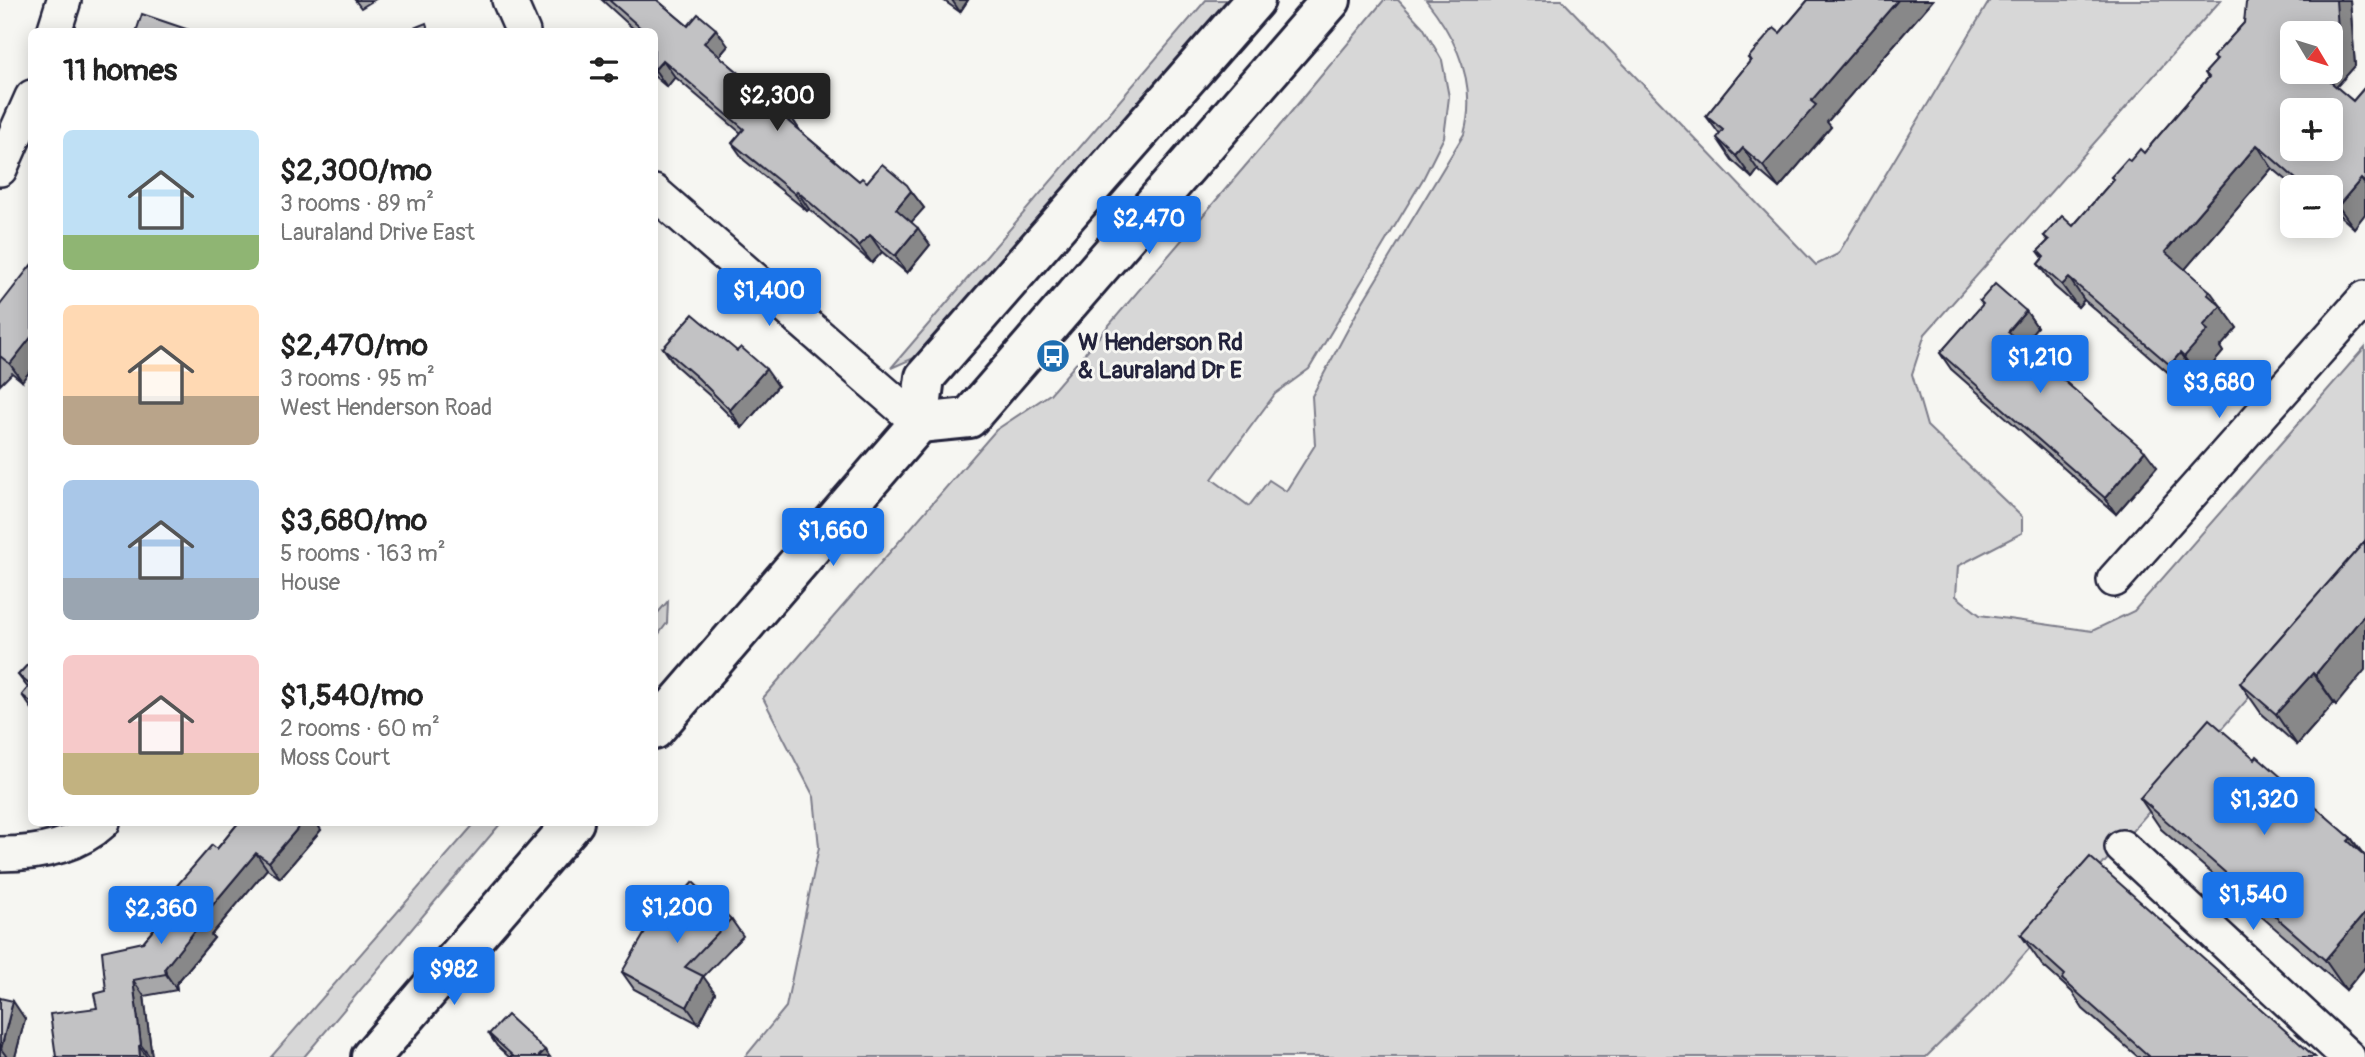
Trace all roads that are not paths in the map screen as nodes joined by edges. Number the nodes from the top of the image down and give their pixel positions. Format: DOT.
graph roads {
  1 [pos="64,0"];
  2 [pos="509,0"];
  3 [pos="1255,0"];
  4 [pos="1331,0"];
  5 [pos="55,28"];
  6 [pos="521,28"];
  7 [pos="28,106"];
  8 [pos="0,169"];
  9 [pos="658,199"];
  10 [pos="2365,298"];
  11 [pos="919,423"];
  12 [pos="2114,580"];
  13 [pos="658,725"];
  14 [pos="99,826"];
  15 [pos="572,826"];
  16 [pos="2122,847"];
  17 [pos="13,854"];
  18 [pos="371,1057"];
  19 [pos="2348,1057"];
  1 -- 5 [label="street"];
  2 -- 6 [label="street"];
  3 -- 11 [label="main road"];
  4 -- 11 [label="main road"];
  7 -- 8 [label="street"];
  9 -- 11 [label="street"];
  10 -- 12 [label="street"];
  11 -- 13 [label="main road"];
  14 -- 17 [label="street"];
  15 -- 18 [label="main road"];
  16 -- 19 [label="street"];
}
